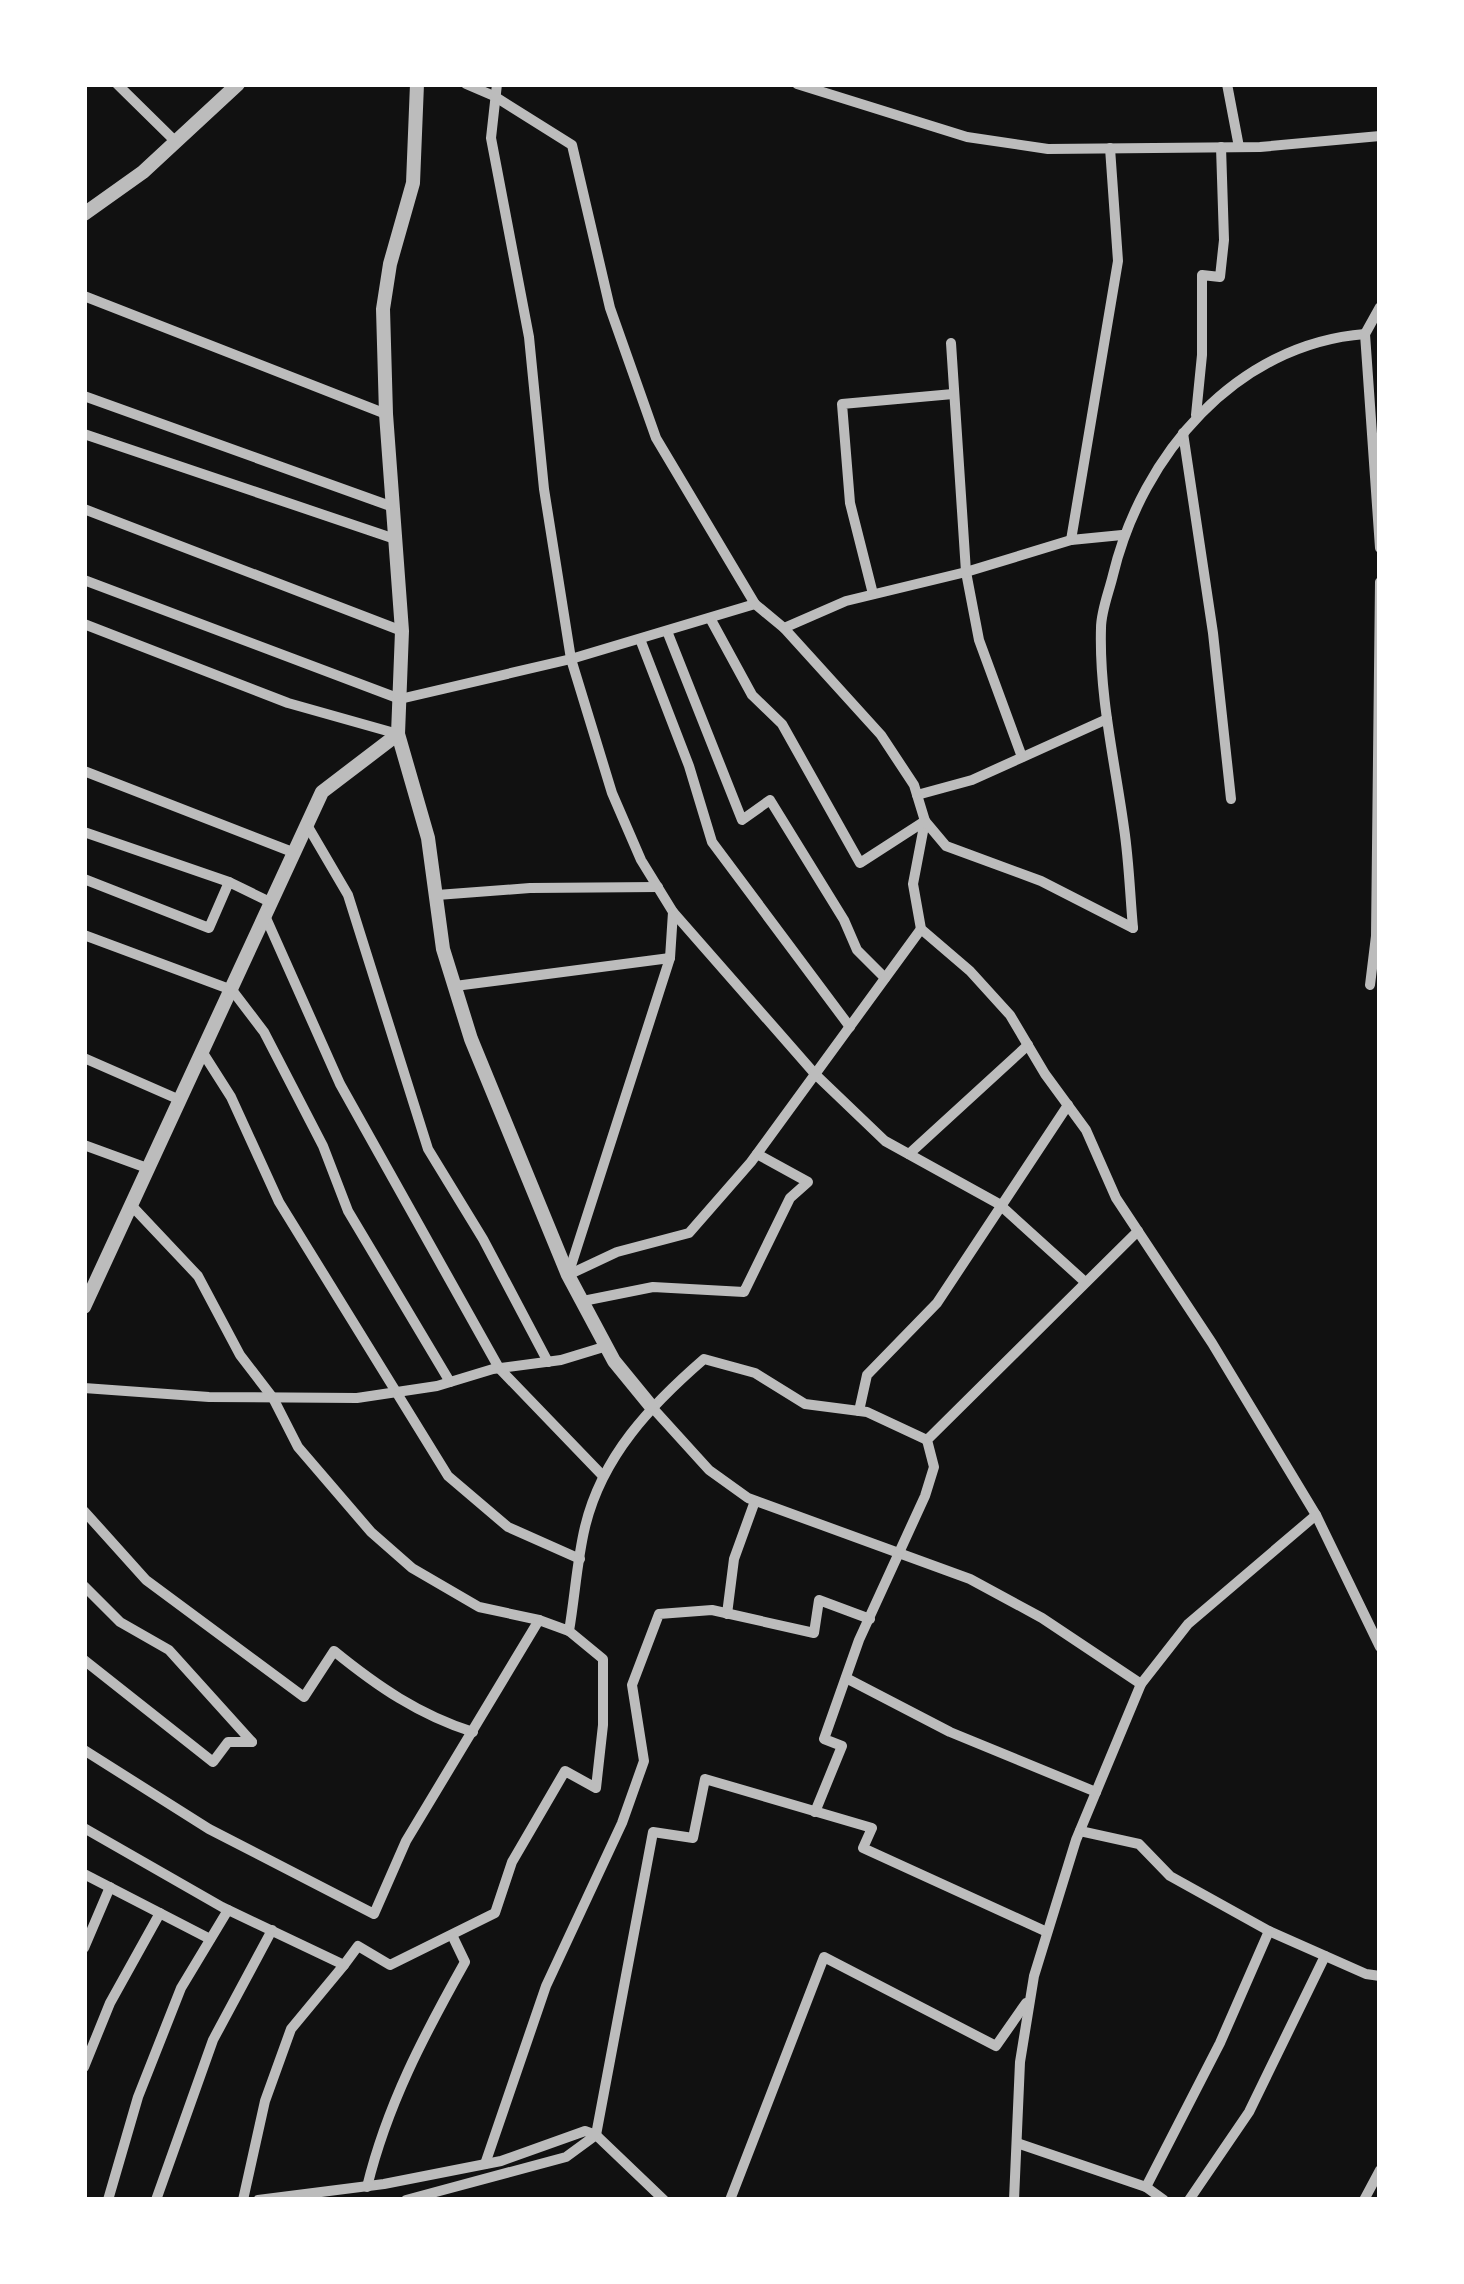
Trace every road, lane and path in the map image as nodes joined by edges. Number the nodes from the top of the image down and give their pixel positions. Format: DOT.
graph roads {
  1 [pos="117,84"];
  2 [pos="238,84"];
  3 [pos="417,84"];
  4 [pos="466,84"];
  5 [pos="797,84"];
  6 [pos="1227,84"];
  7 [pos="496,90"];
  8 [pos="1380,136"];
  9 [pos="176,142"];
  10 [pos="1221,147"];
  11 [pos="1239,147"];
  12 [pos="1110,148"];
  13 [pos="84,214"];
  14 [pos="84,296"];
  15 [pos="1380,308"];
  16 [pos="1366,334"];
  17 [pos="951,343"];
  18 [pos="953,394"];
  19 [pos="84,396"];
  20 [pos="386,414"];
  21 [pos="1196,415"];
  22 [pos="1183,433"];
  23 [pos="84,434"];
  24 [pos="393,507"];
  25 [pos="84,509"];
  26 [pos="1123,535"];
  27 [pos="395,539"];
  28 [pos="1071,540"];
  29 [pos="1380,548"];
  30 [pos="966,572"];
  31 [pos="84,580"];
  32 [pos="1380,582"];
  33 [pos="873,594"];
  34 [pos="755,604"];
  35 [pos="710,618"];
  36 [pos="84,624"];
  37 [pos="784,628"];
  38 [pos="402,631"];
  39 [pos="668,631"];
  40 [pos="640,639"];
  41 [pos="571,659"];
  42 [pos="400,699"];
  43 [pos="1107,719"];
  44 [pos="398,734"];
  45 [pos="1022,757"];
  46 [pos="84,771"];
  47 [pos="917,795"];
  48 [pos="1231,799"];
  49 [pos="925,820"];
  50 [pos="307,825"];
  51 [pos="84,832"];
  52 [pos="1378,845"];
  53 [pos="295,853"];
  54 [pos="84,879"];
  55 [pos="229,883"];
  56 [pos="658,886"];
  57 [pos="436,895"];
  58 [pos="268,910"];
  59 [pos="673,912"];
  60 [pos="921,929"];
  61 [pos="84,935"];
  62 [pos="670,958"];
  63 [pos="885,978"];
  64 [pos="1370,985"];
  65 [pos="455,986"];
  66 [pos="232,990"];
  67 [pos="850,1027"];
  68 [pos="1028,1045"];
  69 [pos="203,1053"];
  70 [pos="84,1058"];
  71 [pos="815,1074"];
  72 [pos="180,1100"];
  73 [pos="1068,1105"];
  74 [pos="84,1145"];
  75 [pos="757,1154"];
  76 [pos="909,1154"];
  77 [pos="147,1168"];
  78 [pos="999,1204"];
  79 [pos="131,1205"];
  80 [pos="1138,1231"];
  81 [pos="568,1275"];
  82 [pos="1084,1281"];
  83 [pos="89,1285"];
  84 [pos="583,1301"];
  85 [pos="84,1307"];
  86 [pos="607,1346"];
  87 [pos="548,1362"];
  88 [pos="499,1368"];
  89 [pos="451,1382"];
  90 [pos="84,1388"];
  91 [pos="395,1393"];
  92 [pos="273,1398"];
  93 [pos="650,1406"];
  94 [pos="859,1411"];
  95 [pos="927,1439"];
  96 [pos="603,1476"];
  97 [pos="755,1501"];
  98 [pos="84,1511"];
  99 [pos="1316,1515"];
  100 [pos="902,1553"];
  101 [pos="580,1558"];
  102 [pos="84,1586"];
  103 [pos="727,1613"];
  104 [pos="870,1619"];
  105 [pos="539,1620"];
  106 [pos="569,1630"];
  107 [pos="1380,1647"];
  108 [pos="84,1660"];
  109 [pos="846,1678"];
  110 [pos="1141,1684"];
  111 [pos="473,1732"];
  112 [pos="84,1750"];
  113 [pos="1096,1792"];
  114 [pos="814,1812"];
  115 [pos="84,1828"];
  116 [pos="1079,1831"];
  117 [pos="84,1874"];
  118 [pos="110,1887"];
  119 [pos="228,1910"];
  120 [pos="84,1912"];
  121 [pos="160,1913"];
  122 [pos="97,1918"];
  123 [pos="272,1930"];
  124 [pos="1269,1931"];
  125 [pos="1048,1932"];
  126 [pos="452,1935"];
  127 [pos="210,1939"];
  128 [pos="84,1948"];
  129 [pos="1325,1956"];
  130 [pos="344,1965"];
  131 [pos="1380,1976"];
  132 [pos="1031,1996"];
  133 [pos="84,2067"];
  134 [pos="596,2134"];
  135 [pos="1017,2143"];
  136 [pos="485,2164"];
  137 [pos="1380,2170"];
  138 [pos="367,2187"];
  139 [pos="1146,2187"];
  140 [pos="108,2200"];
  141 [pos="156,2200"];
  142 [pos="243,2200"];
  143 [pos="259,2200"];
  144 [pos="406,2200"];
  145 [pos="664,2200"];
  146 [pos="730,2200"];
  147 [pos="1014,2200"];
  148 [pos="1164,2200"];
  149 [pos="1189,2200"];
  150 [pos="1364,2200"];
  1 -- 9 [label="street"];
  2 -- 9 [label="street"];
  3 -- 20 [label="street"];
  4 -- 7 [label="street"];
  5 -- 12 [label="street"];
  6 -- 11 [label="street"];
  7 -- 34 [label="street"];
  7 -- 41 [label="street"];
  8 -- 11 [label="street"];
  9 -- 13 [label="street"];
  10 -- 11 [label="street"];
  10 -- 12 [label="street"];
  10 -- 21 [label="street"];
  12 -- 28 [label="street"];
  14 -- 20 [label="street"];
  15 -- 16 [label="street"];
  16 -- 21 [label="street"];
  16 -- 29 [label="street"];
  17 -- 18 [label="street"];
  18 -- 30 [label="street"];
  18 -- 33 [label="street"];
  19 -- 24 [label="street"];
  20 -- 24 [label="street"];
  21 -- 22 [label="street"];
  22 -- 26 [label="street"];
  22 -- 48 [label="street"];
  23 -- 27 [label="street"];
  24 -- 27 [label="street"];
  25 -- 38 [label="street"];
  26 -- 28 [label="street"];
  26 -- 43 [label="street"];
  27 -- 38 [label="street"];
  28 -- 30 [label="street"];
  30 -- 33 [label="street"];
  30 -- 45 [label="street"];
  31 -- 42 [label="street"];
  32 -- 52 [label="street"];
  33 -- 37 [label="street"];
  34 -- 35 [label="street"];
  34 -- 37 [label="street"];
  35 -- 39 [label="street"];
  35 -- 49 [label="street"];
  36 -- 44 [label="street"];
  37 -- 47 [label="street"];
  38 -- 42 [label="street"];
  39 -- 40 [label="street"];
  39 -- 63 [label="street"];
  40 -- 41 [label="street"];
  40 -- 67 [label="street"];
  41 -- 42 [label="street"];
  41 -- 56 [label="street"];
  42 -- 44 [label="street"];
  43 -- 45 [label="street"];
  43 -- 49 [label="street"];
  44 -- 50 [label="street"];
  44 -- 57 [label="street"];
  45 -- 47 [label="street"];
  46 -- 53 [label="street"];
  47 -- 49 [label="street"];
  49 -- 60 [label="street"];
  50 -- 53 [label="street"];
  50 -- 87 [label="street"];
  51 -- 55 [label="street"];
  52 -- 64 [label="street"];
  53 -- 58 [label="street"];
  54 -- 55 [label="street"];
  55 -- 58 [label="street"];
  56 -- 57 [label="street"];
  56 -- 59 [label="street"];
  57 -- 65 [label="street"];
  58 -- 66 [label="street"];
  58 -- 88 [label="street"];
  59 -- 62 [label="street"];
  59 -- 71 [label="street"];
  60 -- 63 [label="street"];
  60 -- 68 [label="street"];
  61 -- 66 [label="street"];
  62 -- 65 [label="street"];
  62 -- 81 [label="street"];
  63 -- 67 [label="street"];
  65 -- 81 [label="street"];
  66 -- 69 [label="street"];
  66 -- 89 [label="street"];
  67 -- 71 [label="street"];
  68 -- 73 [label="street"];
  68 -- 76 [label="street"];
  69 -- 72 [label="street"];
  69 -- 91 [label="street"];
  70 -- 72 [label="street"];
  71 -- 75 [label="street"];
  71 -- 76 [label="street"];
  72 -- 77 [label="street"];
  73 -- 78 [label="street"];
  73 -- 80 [label="street"];
  74 -- 77 [label="street"];
  75 -- 81 [label="street"];
  75 -- 84 [label="street"];
  76 -- 78 [label="street"];
  77 -- 79 [label="street"];
  78 -- 82 [label="street"];
  78 -- 94 [label="street"];
  79 -- 83 [label="street"];
  79 -- 92 [label="street"];
  80 -- 82 [label="street"];
  80 -- 99 [label="street"];
  81 -- 84 [label="street"];
  82 -- 95 [label="street"];
  83 -- 85 [label="street"];
  84 -- 86 [label="street"];
  86 -- 87 [label="street"];
  86 -- 93 [label="street"];
  87 -- 88 [label="street"];
  88 -- 89 [label="street"];
  88 -- 96 [label="street"];
  89 -- 91 [label="street"];
  90 -- 92 [label="street"];
  91 -- 92 [label="street"];
  91 -- 101 [label="street"];
  92 -- 105 [label="street"];
  93 -- 94 [label="street"];
  93 -- 96 [label="street"];
  93 -- 97 [label="street"];
  94 -- 95 [label="street"];
  95 -- 100 [label="street"];
  96 -- 101 [label="street"];
  97 -- 100 [label="street"];
  97 -- 103 [label="street"];
  98 -- 111 [label="street"];
  99 -- 107 [label="street"];
  99 -- 110 [label="street"];
  100 -- 104 [label="street"];
  100 -- 110 [label="street"];
  101 -- 106 [label="street"];
  102 -- 108 [label="street"];
  103 -- 104 [label="street"];
  103 -- 136 [label="street"];
  104 -- 109 [label="street"];
  105 -- 106 [label="street"];
  105 -- 111 [label="street"];
  106 -- 126 [label="street"];
  109 -- 113 [label="street"];
  109 -- 114 [label="street"];
  110 -- 113 [label="street"];
  111 -- 112 [label="street"];
  113 -- 116 [label="street"];
  114 -- 125 [label="street"];
  114 -- 134 [label="street"];
  115 -- 119 [label="street"];
  116 -- 124 [label="street"];
  116 -- 125 [label="street"];
  117 -- 118 [label="street"];
  118 -- 121 [label="street"];
  118 -- 122 [label="street"];
  119 -- 123 [label="street"];
  119 -- 127 [label="street"];
  120 -- 122 [label="street"];
  121 -- 127 [label="street"];
  121 -- 133 [label="street"];
  122 -- 128 [label="street"];
  123 -- 130 [label="street"];
  123 -- 141 [label="street"];
  124 -- 129 [label="street"];
  124 -- 139 [label="street"];
  125 -- 132 [label="street"];
  126 -- 130 [label="street"];
  126 -- 138 [label="street"];
  127 -- 140 [label="street"];
  129 -- 131 [label="street"];
  129 -- 149 [label="street"];
  130 -- 142 [label="street"];
  132 -- 135 [label="street"];
  132 -- 146 [label="street"];
  134 -- 136 [label="street"];
  134 -- 144 [label="street"];
  134 -- 145 [label="street"];
  135 -- 139 [label="street"];
  135 -- 147 [label="street"];
  136 -- 138 [label="street"];
  137 -- 150 [label="street"];
  138 -- 143 [label="street"];
  139 -- 148 [label="street"];
}
